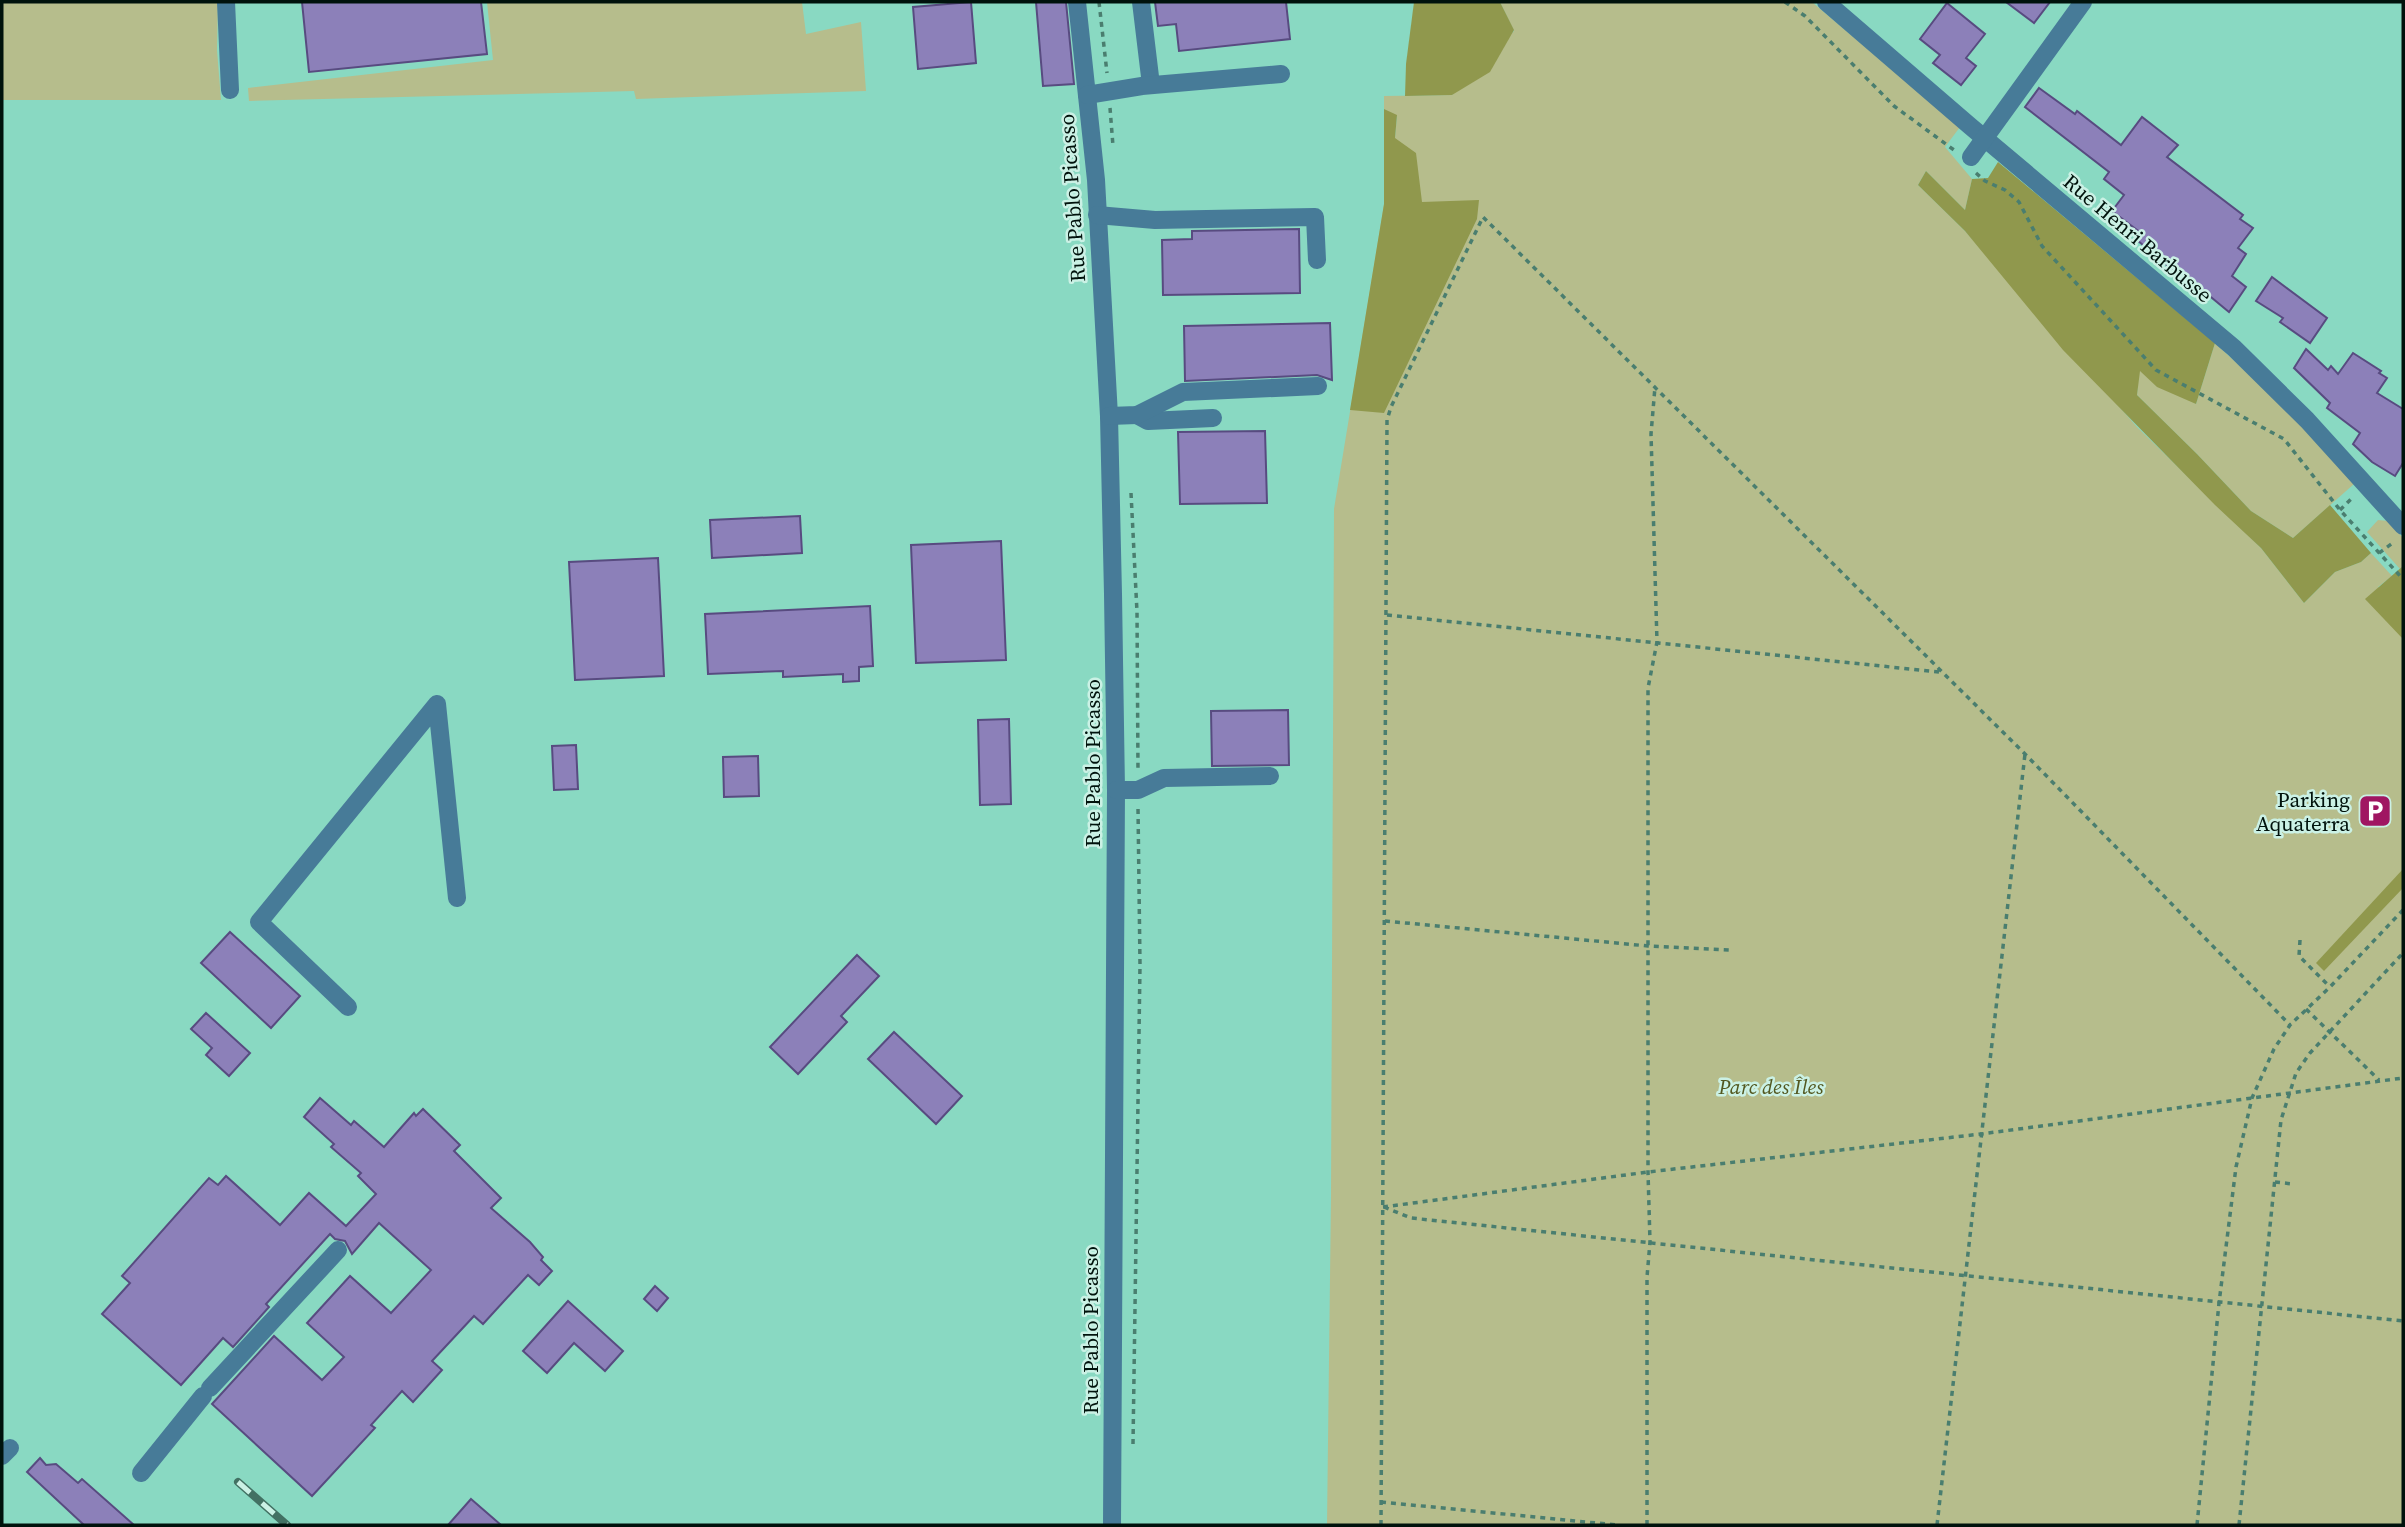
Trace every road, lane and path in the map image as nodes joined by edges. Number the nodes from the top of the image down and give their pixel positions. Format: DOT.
graph roads {
  1 [pos="226,2"];
  2 [pos="1077,2"];
  3 [pos="1141,2"];
  4 [pos="1785,2"];
  5 [pos="1826,2"];
  6 [pos="2083,2"];
  7 [pos="1280,74"];
  8 [pos="1151,85"];
  9 [pos="230,90"];
  10 [pos="1087,95"];
  11 [pos="1984,138"];
  12 [pos="1968,162"];
  13 [pos="1097,215"];
  14 [pos="1317,260"];
  15 [pos="1318,386"];
  16 [pos="1655,387"];
  17 [pos="1137,415"];
  18 [pos="1109,416"];
  19 [pos="1213,418"];
  20 [pos="2399,522"];
  21 [pos="2379,553"];
  22 [pos="2403,579"];
  23 [pos="1387,615"];
  24 [pos="1657,642"];
  25 [pos="1940,672"];
  26 [pos="2025,754"];
  27 [pos="1270,776"];
  28 [pos="1116,790"];
  29 [pos="457,898"];
  30 [pos="2403,910"];
  31 [pos="1385,921"];
  32 [pos="2300,940"];
  33 [pos="1648,946"];
  34 [pos="1731,950"];
  35 [pos="2403,953"];
  36 [pos="2330,987"];
  37 [pos="348,1007"];
  38 [pos="2306,1009"];
  39 [pos="2290,1025"];
  40 [pos="2330,1030"];
  41 [pos="2403,1078"];
  42 [pos="2379,1080"];
  43 [pos="2288,1094"];
  44 [pos="2252,1098"];
  45 [pos="1981,1133"];
  46 [pos="1648,1172"];
  47 [pos="2275,1182"];
  48 [pos="2293,1184"];
  49 [pos="1383,1207"];
  50 [pos="1650,1242"];
  51 [pos="338,1250"];
  52 [pos="1964,1276"];
  53 [pos="2219,1303"];
  54 [pos="2263,1305"];
  55 [pos="2403,1321"];
  56 [pos="141,1473"];
  57 [pos="1381,1502"];
  58 [pos="1112,1525"];
  59 [pos="1381,1525"];
  60 [pos="1617,1525"];
  61 [pos="1647,1525"];
  62 [pos="1937,1525"];
  63 [pos="2197,1525"];
  64 [pos="2239,1525"];
  1 -- 9 [label="street"];
  2 -- 10 [label="street, Rue Pablo Picasso"];
  3 -- 8 [label="street"];
  4 -- 12 [label="path"];
  5 -- 11 [label="street, Rue Henri Barbusse"];
  6 -- 11 [label="street"];
  7 -- 8 [label="street"];
  8 -- 10 [label="street"];
  10 -- 13 [label="street, Rue Pablo Picasso"];
  11 -- 12 [label="street"];
  11 -- 20 [label="street, Rue Henri Barbusse"];
  12 -- 21 [label="path"];
  13 -- 14 [label="street"];
  13 -- 18 [label="street, Rue Pablo Picasso"];
  15 -- 17 [label="street"];
  16 -- 23 [label="path"];
  16 -- 24 [label="path"];
  16 -- 25 [label="path"];
  17 -- 18 [label="street"];
  17 -- 19 [label="street"];
  18 -- 28 [label="street, Rue Pablo Picasso"];
  20 -- 21 [label="path"];
  21 -- 22 [label="path"];
  23 -- 24 [label="path"];
  23 -- 31 [label="path"];
  24 -- 25 [label="path"];
  24 -- 33 [label="path"];
  25 -- 26 [label="path"];
  26 -- 39 [label="path"];
  26 -- 45 [label="path"];
  27 -- 28 [label="street"];
  28 -- 58 [label="street, Rue Pablo Picasso"];
  29 -- 37 [label="street"];
  30 -- 36 [label="path"];
  31 -- 33 [label="path"];
  31 -- 49 [label="path"];
  32 -- 36 [label="path"];
  33 -- 34 [label="path"];
  33 -- 46 [label="path"];
  35 -- 40 [label="path"];
  36 -- 38 [label="path"];
  38 -- 39 [label="path"];
  38 -- 40 [label="path"];
  39 -- 44 [label="path"];
  40 -- 42 [label="path"];
  40 -- 43 [label="path"];
  41 -- 42 [label="path"];
  42 -- 43 [label="path"];
  43 -- 44 [label="path"];
  43 -- 47 [label="path"];
  44 -- 45 [label="path"];
  44 -- 53 [label="path"];
  45 -- 46 [label="path"];
  45 -- 52 [label="path"];
  46 -- 49 [label="path"];
  46 -- 50 [label="path"];
  47 -- 48 [label="path"];
  47 -- 54 [label="path"];
  49 -- 50 [label="path"];
  49 -- 57 [label="path"];
  50 -- 52 [label="path"];
  50 -- 61 [label="path"];
  51 -- 56 [label="street"];
  52 -- 53 [label="path"];
  52 -- 62 [label="path"];
  53 -- 54 [label="path"];
  53 -- 63 [label="path"];
  54 -- 55 [label="path"];
  54 -- 64 [label="path"];
  57 -- 59 [label="path"];
  57 -- 60 [label="path"];
}
